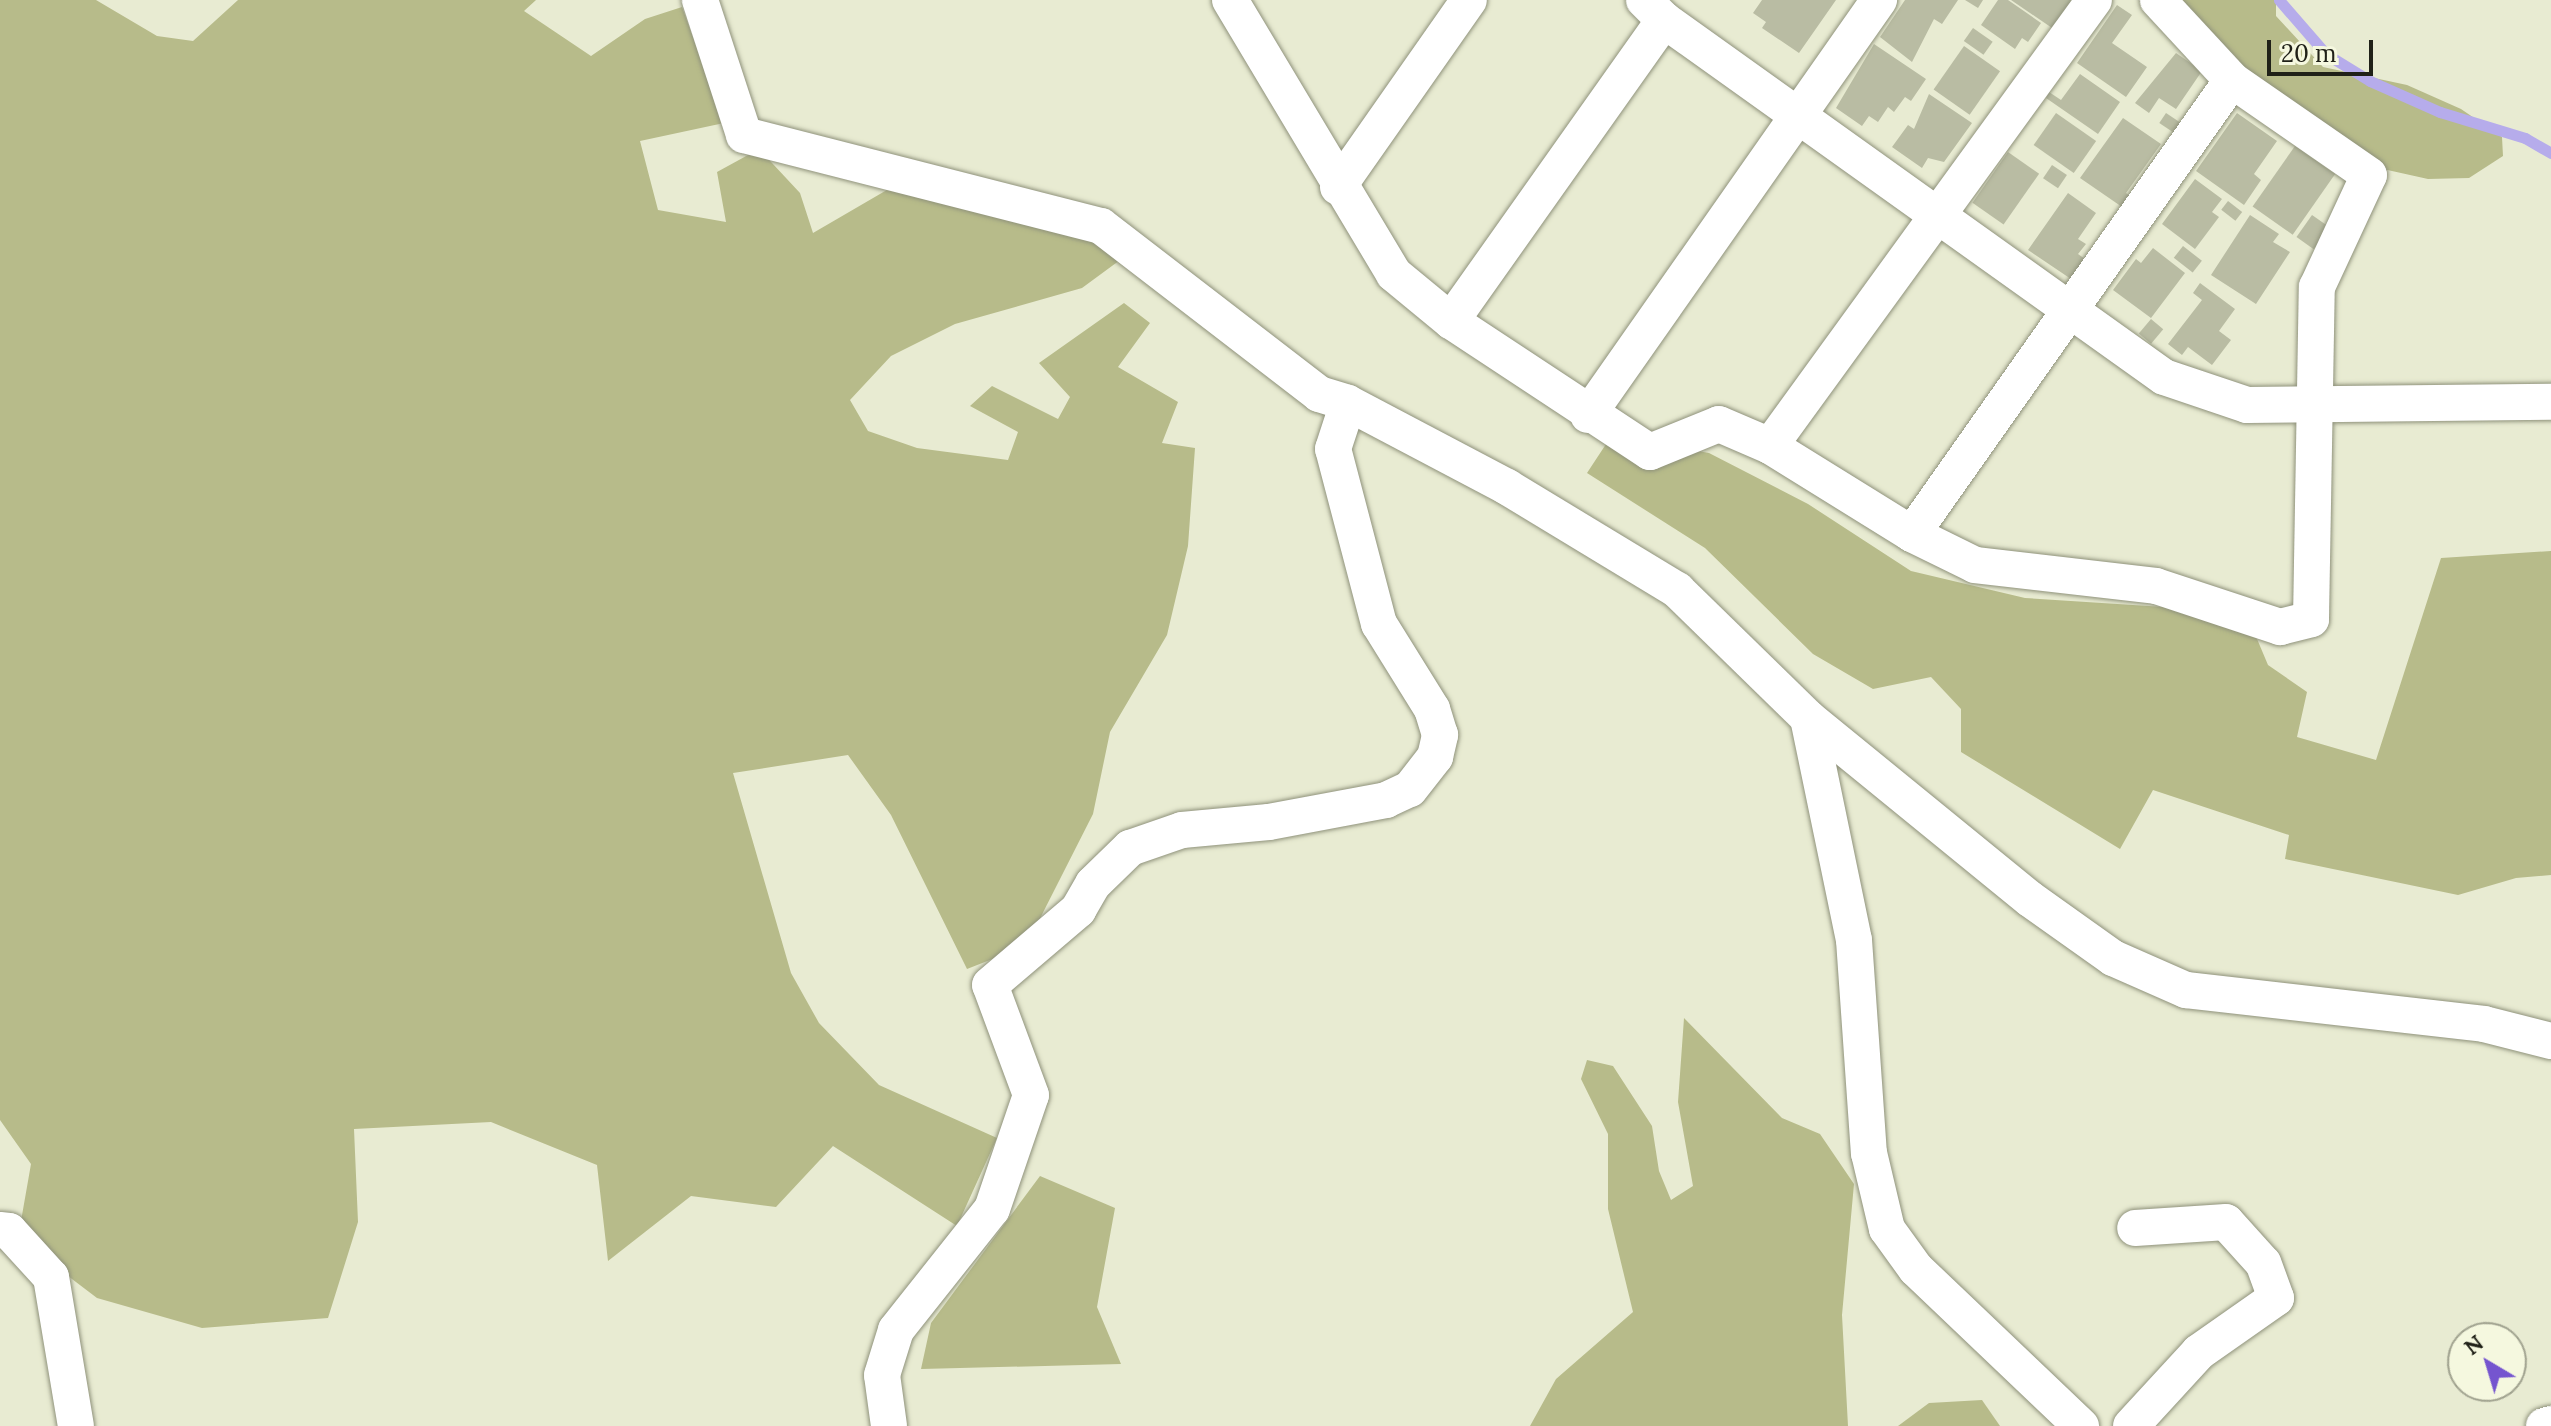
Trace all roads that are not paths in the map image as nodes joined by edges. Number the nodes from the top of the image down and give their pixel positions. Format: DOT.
graph roads {
  1 [pos="700,0"];
  2 [pos="1469,0"];
  3 [pos="1879,0"];
  4 [pos="2094,0"];
  5 [pos="2158,0"];
  6 [pos="1243,6"];
  7 [pos="1654,10"];
  8 [pos="2232,80"];
  9 [pos="1797,116"];
  10 [pos="1338,187"];
  11 [pos="1935,216"];
  12 [pos="2068,312"];
  13 [pos="1451,321"];
  14 [pos="2551,402"];
  15 [pos="1348,403"];
  16 [pos="2317,406"];
  17 [pos="1588,415"];
  18 [pos="1770,446"];
  19 [pos="1912,534"];
  20 [pos="1808,718"];
  21 [pos="2551,1041"];
  22 [pos="2135,1228"];
  23 [pos="0,1230"];
  24 [pos="2551,1424"];
  25 [pos="76,1426"];
  26 [pos="889,1426"];
  27 [pos="2081,1426"];
  28 [pos="2131,1426"];
  29 [pos="2544,1426"];
  1 -- 15 [label="street"];
  2 -- 10 [label="street"];
  3 -- 9 [label="street"];
  4 -- 11 [label="street"];
  5 -- 8 [label="street"];
  6 -- 10 [label="street"];
  7 -- 9 [label="street"];
  7 -- 13 [label="street"];
  8 -- 12 [label="street"];
  8 -- 16 [label="street"];
  9 -- 11 [label="street"];
  9 -- 17 [label="street"];
  10 -- 13 [label="street"];
  11 -- 12 [label="street"];
  11 -- 18 [label="street"];
  12 -- 16 [label="street"];
  12 -- 19 [label="street"];
  13 -- 17 [label="street"];
  14 -- 16 [label="street"];
  15 -- 20 [label="street"];
  15 -- 26 [label="street"];
  16 -- 19 [label="street"];
  17 -- 18 [label="street"];
  18 -- 19 [label="street"];
  20 -- 21 [label="street"];
  20 -- 27 [label="street"];
  22 -- 28 [label="street"];
  23 -- 25 [label="street"];
  24 -- 29 [label="street"];
}
